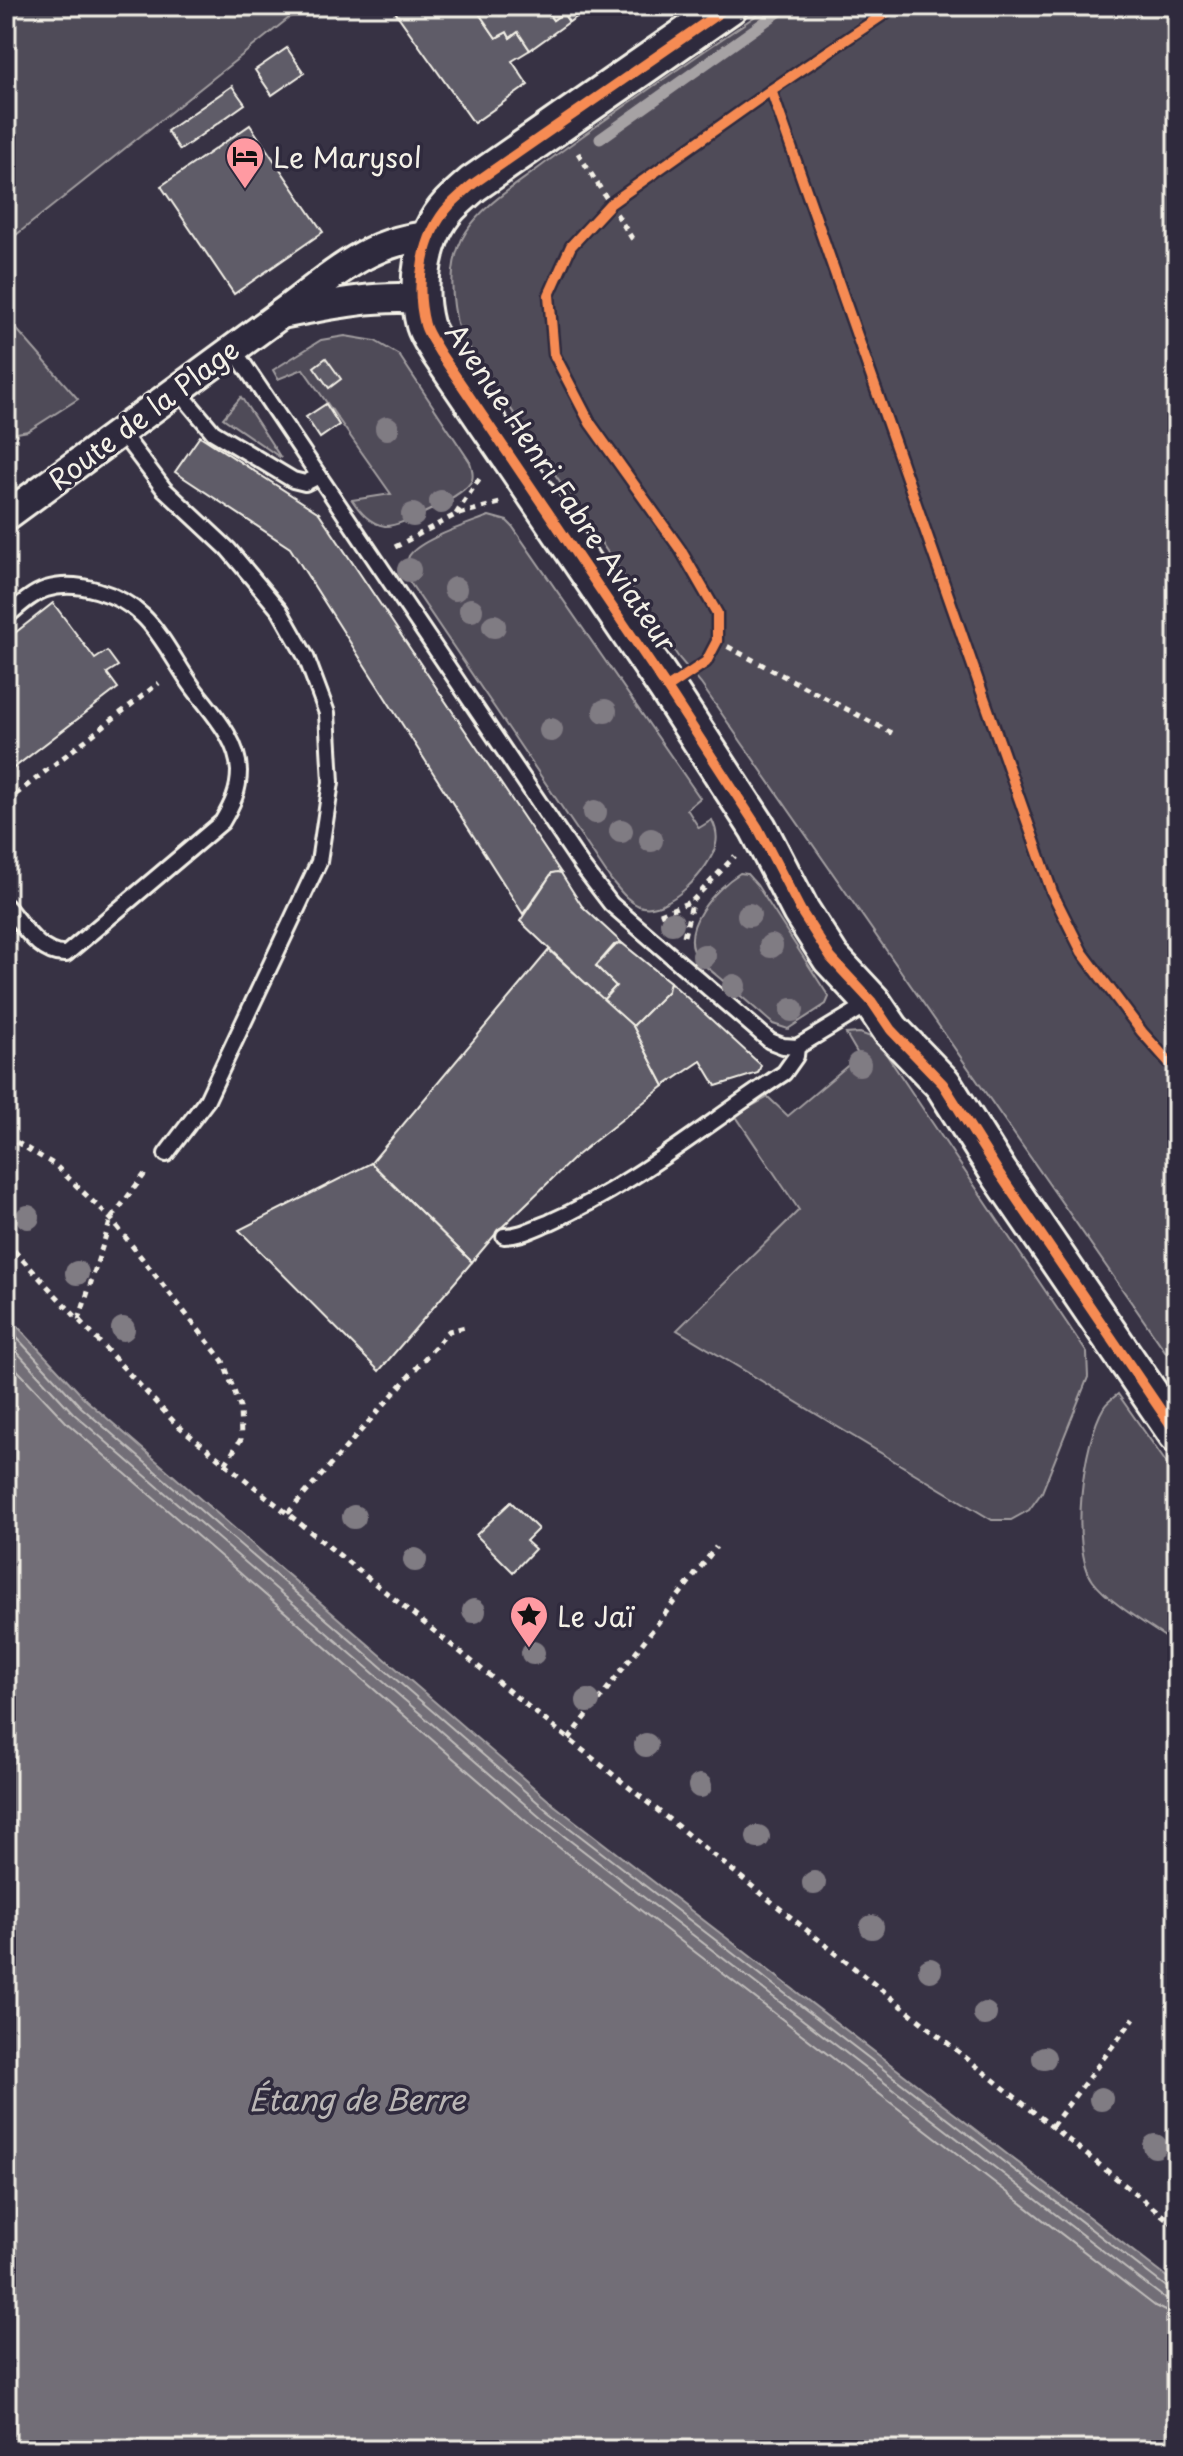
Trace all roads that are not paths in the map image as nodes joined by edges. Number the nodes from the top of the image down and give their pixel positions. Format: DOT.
graph roads {
  1 [pos="729,6"];
  2 [pos="424,268"];
  3 [pos="281,314"];
  4 [pos="232,347"];
  5 [pos="177,389"];
  6 [pos="120,431"];
  7 [pos="319,476"];
  8 [pos="6,516"];
  9 [pos="6,617"];
  10 [pos="6,906"];
  11 [pos="872,1002"];
  12 [pos="797,1047"];
  13 [pos="166,1154"];
  14 [pos="504,1236"];
  15 [pos="1177,1434"];
  1 -- 2 [label="street"];
  2 -- 3 [label="street, Route de la Plage"];
  2 -- 3 [label="street, Route de la Plage"];
  2 -- 11 [label="street, Avenue Henri Fabre Aviateur"];
  3 -- 4 [label="street, Route de la Plage"];
  4 -- 5 [label="street, Route de la Plage"];
  4 -- 7 [label="lane"];
  5 -- 6 [label="street, Route de la Plage"];
  5 -- 7 [label="lane"];
  6 -- 8 [label="street, Route de la Plage"];
  6 -- 13 [label="lane"];
  7 -- 12 [label="lane"];
  9 -- 10 [label="lane"];
  11 -- 12 [label="lane"];
  11 -- 15 [label="street, Avenue Henri Fabre Aviateur"];
  12 -- 14 [label="lane"];
}
